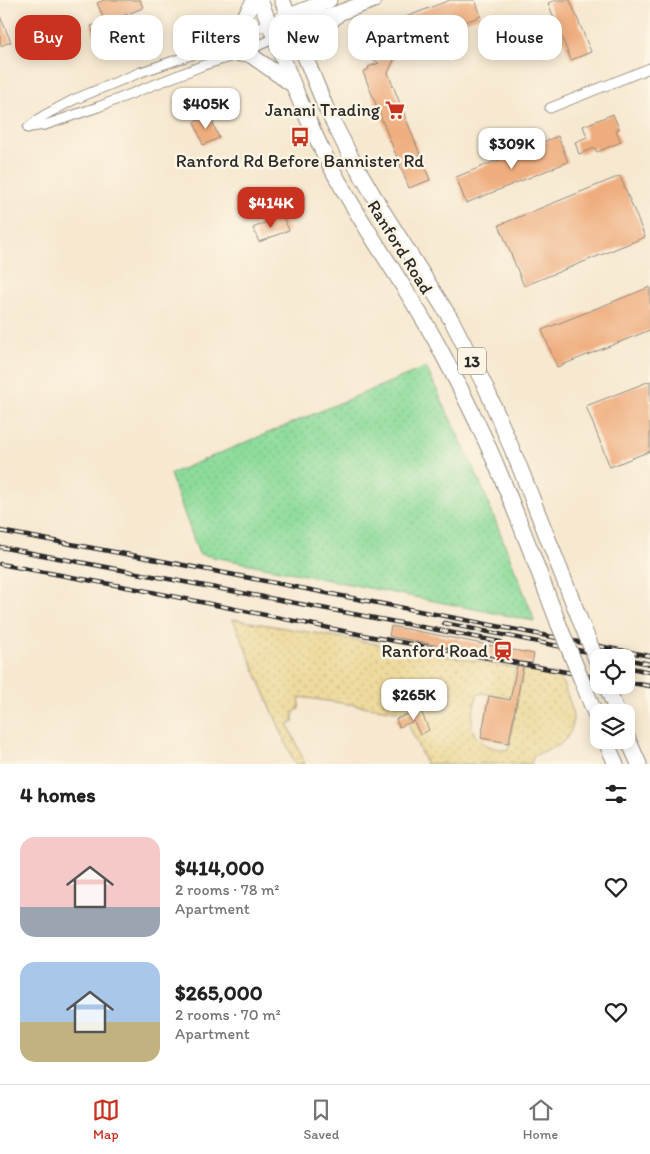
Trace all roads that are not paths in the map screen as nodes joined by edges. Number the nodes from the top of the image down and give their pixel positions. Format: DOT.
graph roads {
  1 [pos="255,0"];
  2 [pos="260,0"];
  3 [pos="282,0"];
  4 [pos="374,0"];
  5 [pos="319,1"];
  6 [pos="341,12"];
  7 [pos="246,15"];
  8 [pos="288,15"];
  9 [pos="301,15"];
  10 [pos="327,15"];
  11 [pos="269,24"];
  12 [pos="175,60"];
  13 [pos="220,60"];
  14 [pos="258,60"];
  15 [pos="283,60"];
  16 [pos="305,60"];
  17 [pos="307,64"];
  18 [pos="650,68"];
  19 [pos="293,85"];
  20 [pos="550,108"];
  21 [pos="592,649"];
  22 [pos="591,704"];
  23 [pos="609,749"];
  24 [pos="632,749"];
  25 [pos="616,764"];
  26 [pos="639,764"];
  1 -- 7 [label="main road"];
  2 -- 11 [label="main road, 13"];
  3 -- 8 [label="main road, 13"];
  4 -- 6 [label="main road"];
  5 -- 9 [label="main road"];
  6 -- 10 [label="main road"];
  6 -- 17 [label="main road"];
  12 -- 13 [label="street"];
  14 -- 19 [label="main road"];
  15 -- 19 [label="main road, Ranford Road / 13"];
  16 -- 17 [label="main road, Ranford Road / 13"];
  17 -- 21 [label="main road, Ranford Road / 13, bridge"];
  18 -- 20 [label="street"];
  19 -- 22 [label="main road, Ranford Road / 13, bridge"];
  23 -- 25 [label="main road"];
  24 -- 26 [label="main road"];
}
